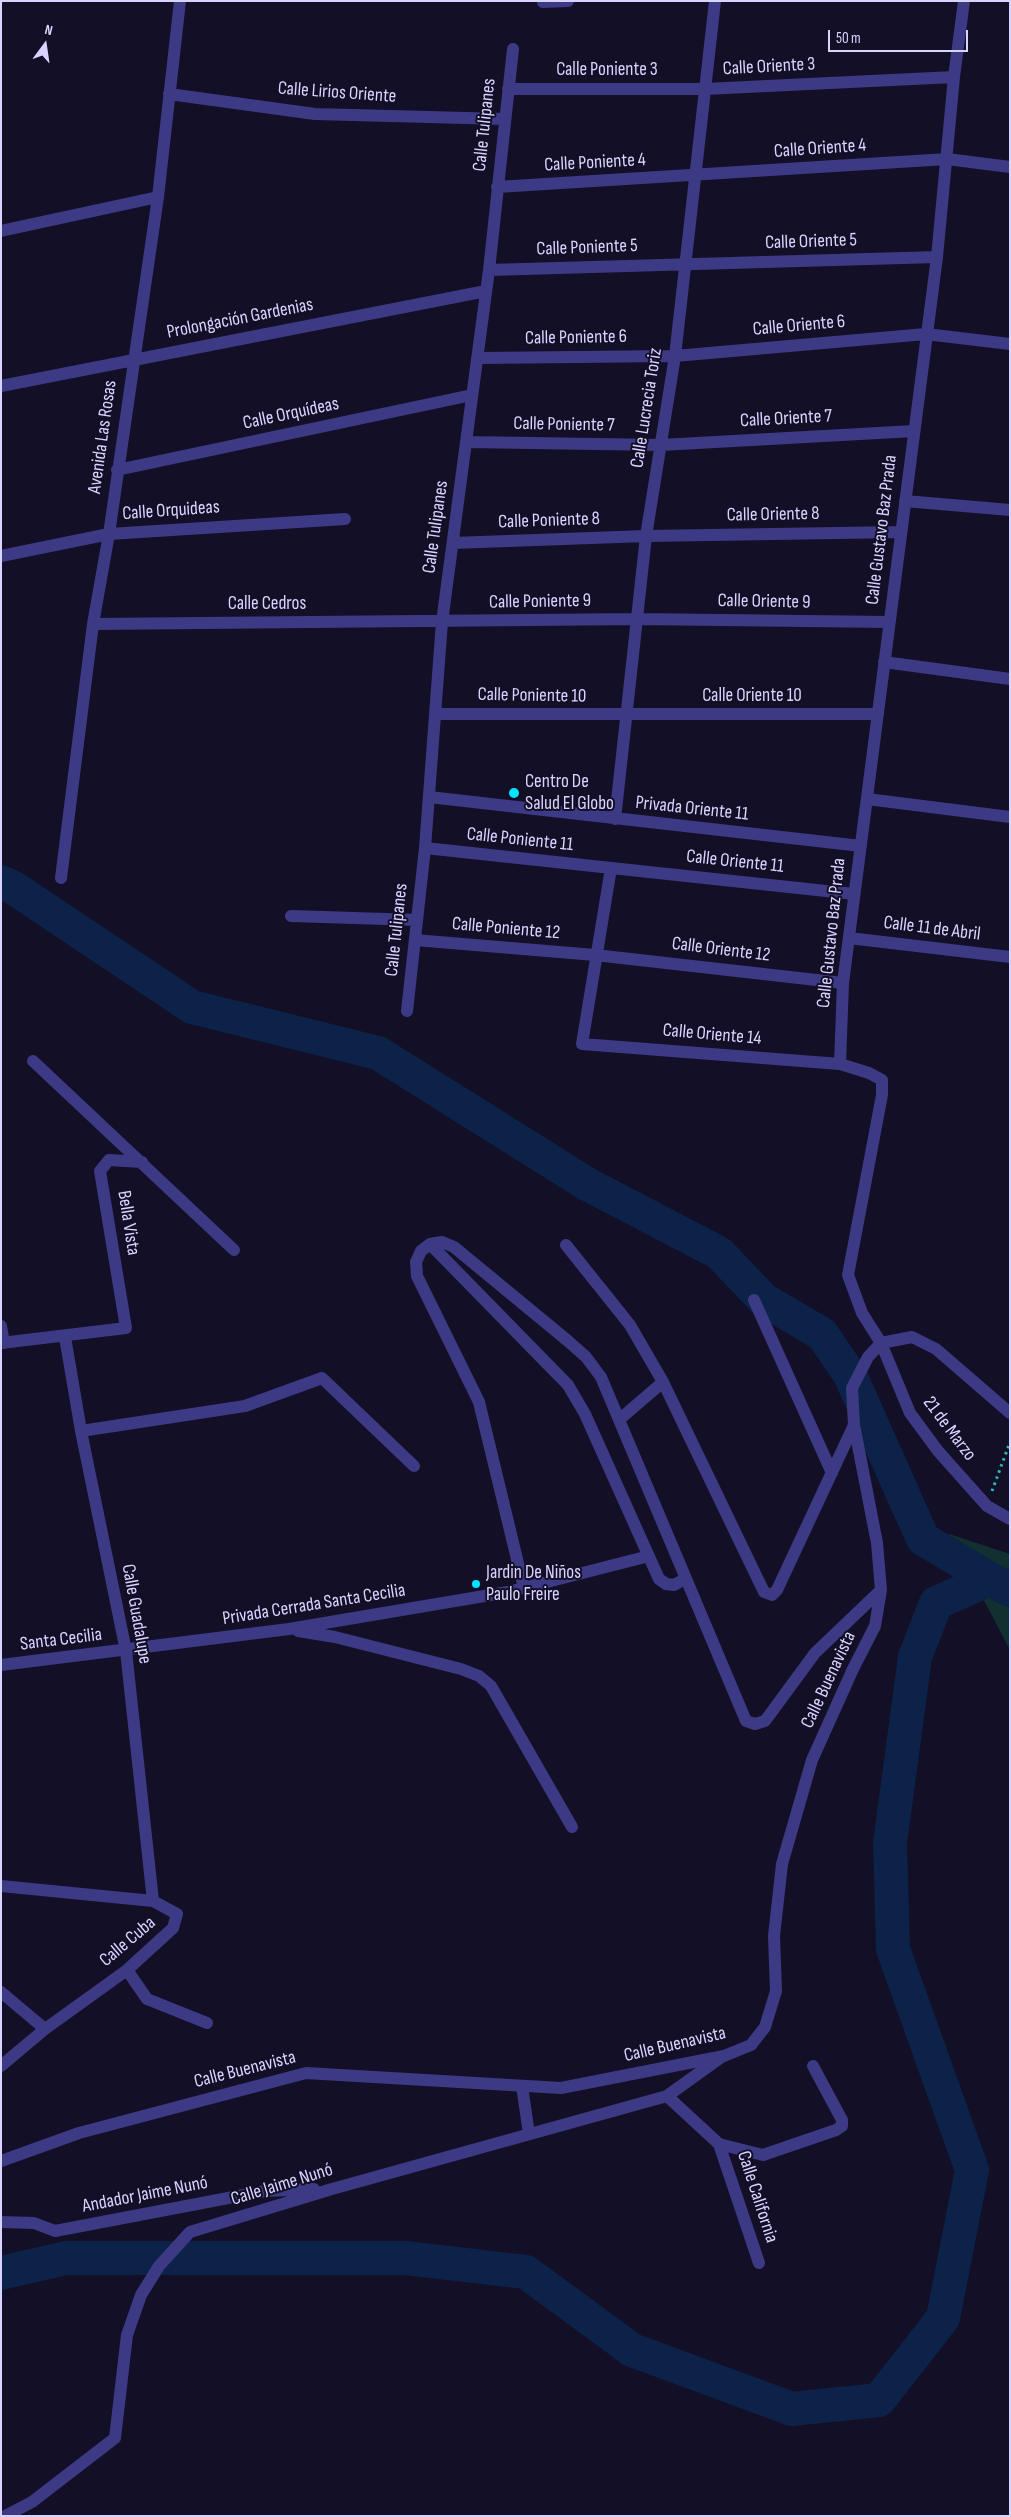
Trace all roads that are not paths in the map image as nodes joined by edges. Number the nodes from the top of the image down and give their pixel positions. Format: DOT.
graph roads {
  1 [pos="180,1"];
  2 [pos="568,1"];
  3 [pos="715,1"];
  4 [pos="964,1"];
  5 [pos="543,2"];
  6 [pos="513,49"];
  7 [pos="954,77"];
  8 [pos="508,89"];
  9 [pos="705,89"];
  10 [pos="169,94"];
  11 [pos="504,119"];
  12 [pos="947,159"];
  13 [pos="1010,167"];
  14 [pos="695,176"];
  15 [pos="497,187"];
  16 [pos="158,197"];
  17 [pos="1,231"];
  18 [pos="936,257"];
  19 [pos="686,264"];
  20 [pos="489,270"];
  21 [pos="486,291"];
  22 [pos="926,334"];
  23 [pos="1010,344"];
  24 [pos="675,356"];
  25 [pos="477,358"];
  26 [pos="133,359"];
  27 [pos="1,386"];
  28 [pos="472,395"];
  29 [pos="914,431"];
  30 [pos="466,442"];
  31 [pos="660,445"];
  32 [pos="117,470"];
  33 [pos="905,501"];
  34 [pos="1010,510"];
  35 [pos="345,519"];
  36 [pos="901,532"];
  37 [pos="109,534"];
  38 [pos="646,536"];
  39 [pos="453,543"];
  40 [pos="1,556"];
  41 [pos="638,619"];
  42 [pos="442,622"];
  43 [pos="889,622"];
  44 [pos="93,624"];
  45 [pos="884,662"];
  46 [pos="1010,679"];
  47 [pos="436,714"];
  48 [pos="878,714"];
  49 [pos="626,716"];
  50 [pos="429,797"];
  51 [pos="867,799"];
  52 [pos="1010,817"];
  53 [pos="615,820"];
  54 [pos="861,846"];
  55 [pos="425,848"];
  56 [pos="611,868"];
  57 [pos="61,878"];
  58 [pos="854,894"];
  59 [pos="291,916"];
  60 [pos="417,920"];
  61 [pos="849,938"];
  62 [pos="414,940"];
  63 [pos="595,955"];
  64 [pos="1010,957"];
  65 [pos="843,983"];
  66 [pos="407,1011"];
  67 [pos="33,1061"];
  68 [pos="840,1064"];
  69 [pos="142,1162"];
  70 [pos="430,1244"];
  71 [pos="566,1245"];
  72 [pos="234,1250"];
  73 [pos="754,1300"];
  74 [pos="1,1326"];
  75 [pos="65,1336"];
  76 [pos="3,1343"];
  77 [pos="881,1343"];
  78 [pos="663,1382"];
  79 [pos="1010,1413"];
  80 [pos="620,1419"];
  81 [pos="854,1425"];
  82 [pos="81,1430"];
  83 [pos="414,1466"];
  84 [pos="832,1473"];
  85 [pos="1010,1519"];
  86 [pos="649,1556"];
  87 [pos="685,1578"];
  88 [pos="524,1588"];
  89 [pos="881,1590"];
  90 [pos="289,1629"];
  91 [pos="126,1651"];
  92 [pos="1,1666"];
  93 [pos="572,1827"];
  94 [pos="1,1886"];
  95 [pos="153,1901"];
  96 [pos="127,1970"];
  97 [pos="1,1992"];
  98 [pos="207,2023"];
  99 [pos="45,2029"];
  100 [pos="724,2056"];
  101 [pos="1,2066"];
  102 [pos="813,2066"];
  103 [pos="522,2086"];
  104 [pos="667,2096"];
  105 [pos="529,2134"];
  106 [pos="719,2144"];
  107 [pos="1,2161"];
  108 [pos="332,2189"];
  109 [pos="1,2222"];
  110 [pos="759,2263"];
  111 [pos="5,2516"];
  1 -- 10 [label="street, Avenida Las Rosas"];
  2 -- 5 [label="street"];
  3 -- 9 [label="street, Calle Lucrecia Toriz"];
  4 -- 7 [label="street, Calle Gustavo Baz Prada"];
  6 -- 8 [label="street, Calle Tulipanes"];
  7 -- 9 [label="street, Calle Oriente 3"];
  7 -- 12 [label="street, Calle Gustavo Baz Prada"];
  8 -- 9 [label="street, Calle Poniente 3"];
  8 -- 11 [label="street, Calle Tulipanes"];
  9 -- 14 [label="street, Calle Lucrecia Toriz"];
  10 -- 11 [label="street, Calle Lirios Oriente"];
  10 -- 16 [label="street, Avenida Las Rosas"];
  11 -- 15 [label="street, Calle Tulipanes"];
  12 -- 13 [label="street, Calle Oriente 4"];
  12 -- 14 [label="street, Calle Oriente 4"];
  12 -- 18 [label="street, Calle Gustavo Baz Prada"];
  14 -- 15 [label="street, Calle Poniente 4"];
  14 -- 19 [label="street, Calle Lucrecia Toriz"];
  15 -- 20 [label="street, Calle Tulipanes"];
  16 -- 17 [label="street"];
  16 -- 26 [label="street, Avenida Las Rosas"];
  18 -- 19 [label="street, Calle Oriente 5"];
  18 -- 22 [label="street, Calle Gustavo Baz Prada"];
  19 -- 20 [label="street, Calle Poniente 5"];
  19 -- 24 [label="street, Calle Lucrecia Toriz"];
  20 -- 21 [label="street, Calle Tulipanes"];
  21 -- 25 [label="street, Calle Tulipanes"];
  21 -- 26 [label="street, Prolongación Gardenias"];
  22 -- 23 [label="street, Calle Oriente 6"];
  22 -- 24 [label="street, Calle Oriente 6"];
  22 -- 29 [label="street, Calle Gustavo Baz Prada"];
  24 -- 25 [label="street, Calle Poniente 6"];
  24 -- 31 [label="street, Calle Lucrecia Toriz"];
  25 -- 28 [label="street, Calle Tulipanes"];
  26 -- 27 [label="street, Prolongación Gardenias"];
  26 -- 32 [label="street, Avenida Las Rosas"];
  28 -- 30 [label="street, Calle Tulipanes"];
  28 -- 32 [label="street, Calle Orquídeas"];
  29 -- 31 [label="street, Calle Oriente 7"];
  29 -- 33 [label="street, Calle Gustavo Baz Prada"];
  30 -- 31 [label="street, Calle Poniente 7"];
  30 -- 39 [label="street, Calle Tulipanes"];
  31 -- 38 [label="street, Calle Lucrecia Toriz"];
  32 -- 37 [label="street, Avenida Las Rosas"];
  33 -- 34 [label="street"];
  33 -- 36 [label="street, Calle Gustavo Baz Prada"];
  35 -- 37 [label="street, Calle Orquideas"];
  36 -- 38 [label="street, Calle Oriente 8"];
  36 -- 43 [label="street, Calle Gustavo Baz Prada"];
  37 -- 40 [label="street, Calle Orquideas"];
  37 -- 44 [label="street, Avenida Las Rosas"];
  38 -- 39 [label="street, Calle Poniente 8"];
  38 -- 41 [label="street, Calle Lucrecia Toriz"];
  39 -- 42 [label="street, Calle Tulipanes"];
  41 -- 42 [label="street, Calle Poniente 9"];
  41 -- 43 [label="street, Calle Oriente 9"];
  41 -- 49 [label="street, Calle Lucrecia Toriz"];
  42 -- 44 [label="street, Calle Cedros"];
  42 -- 47 [label="street, Calle Tulipanes"];
  43 -- 45 [label="street, Calle Gustavo Baz Prada"];
  44 -- 57 [label="street, Avenida Las Rosas"];
  45 -- 46 [label="street"];
  45 -- 48 [label="street, Calle Gustavo Baz Prada"];
  47 -- 49 [label="street, Calle Poniente 10"];
  47 -- 50 [label="street, Calle Tulipanes"];
  48 -- 49 [label="street, Calle Oriente 10"];
  48 -- 51 [label="street, Calle Gustavo Baz Prada"];
  49 -- 53 [label="street, Calle Lucrecia Toriz"];
  50 -- 53 [label="street, Privada Oriente 11"];
  50 -- 55 [label="street, Calle Tulipanes"];
  51 -- 52 [label="street"];
  51 -- 54 [label="street, Calle Gustavo Baz Prada"];
  53 -- 54 [label="street, Privada Oriente 11"];
  54 -- 58 [label="street, Calle Gustavo Baz Prada"];
  55 -- 56 [label="street, Calle Poniente 11"];
  55 -- 60 [label="street, Calle Tulipanes"];
  56 -- 58 [label="street, Calle Oriente 11"];
  56 -- 63 [label="street"];
  58 -- 61 [label="street, Calle Gustavo Baz Prada"];
  59 -- 60 [label="street"];
  60 -- 62 [label="street, Calle Tulipanes"];
  61 -- 64 [label="street, Calle 11 de Abril"];
  61 -- 65 [label="street, Calle Gustavo Baz Prada"];
  62 -- 63 [label="street, Calle Poniente 12"];
  62 -- 66 [label="street, Calle Tulipanes"];
  63 -- 65 [label="street, Calle Oriente 12"];
  63 -- 68 [label="street, Calle Oriente 14"];
  65 -- 68 [label="street, Calle Gustavo Baz Prada"];
  67 -- 69 [label="street"];
  68 -- 77 [label="street, Calle Oriente 14"];
  69 -- 72 [label="street"];
  69 -- 75 [label="street, Bella Vista"];
  70 -- 80 [label="street"];
  70 -- 86 [label="street"];
  70 -- 88 [label="street"];
  71 -- 78 [label="street"];
  73 -- 84 [label="street"];
  74 -- 76 [label="street"];
  75 -- 76 [label="street"];
  75 -- 82 [label="street, Calle Guadalupe"];
  77 -- 79 [label="street"];
  77 -- 81 [label="street, Calle Buenavista"];
  77 -- 85 [label="street, 21 de Marzo"];
  78 -- 80 [label="street"];
  78 -- 84 [label="street"];
  80 -- 87 [label="street"];
  81 -- 84 [label="street"];
  81 -- 89 [label="street, Calle Buenavista"];
  82 -- 83 [label="street"];
  82 -- 91 [label="street, Calle Guadalupe"];
  86 -- 87 [label="street"];
  86 -- 88 [label="street, Privada Cerrada Santa Cecilia"];
  87 -- 89 [label="street"];
  88 -- 90 [label="street, Privada Cerrada Santa Cecilia"];
  89 -- 100 [label="street, Calle Buenavista"];
  90 -- 91 [label="street, Privada Cerrada Santa Cecilia"];
  90 -- 93 [label="street"];
  91 -- 92 [label="street, Santa Cecilia"];
  91 -- 95 [label="street, Calle Guadalupe"];
  94 -- 95 [label="street, Calle Cuba"];
  95 -- 96 [label="street, Calle Cuba"];
  96 -- 98 [label="street"];
  96 -- 99 [label="street, Calle Cuba"];
  97 -- 99 [label="street"];
  99 -- 101 [label="street, Calle Cuba"];
  100 -- 103 [label="street, Calle Buenavista"];
  100 -- 104 [label="street, Calle Jaime Nunó"];
  102 -- 106 [label="street, Calle California"];
  103 -- 105 [label="street"];
  103 -- 107 [label="street, Calle Buenavista"];
  104 -- 105 [label="street, Calle Jaime Nunó"];
  104 -- 106 [label="street, Calle California"];
  105 -- 108 [label="street, Calle Jaime Nunó"];
  106 -- 110 [label="street, Calle California"];
  108 -- 109 [label="street, Andador Jaime Nunó"];
  108 -- 111 [label="street, Calle Jaime Nunó"];
}
